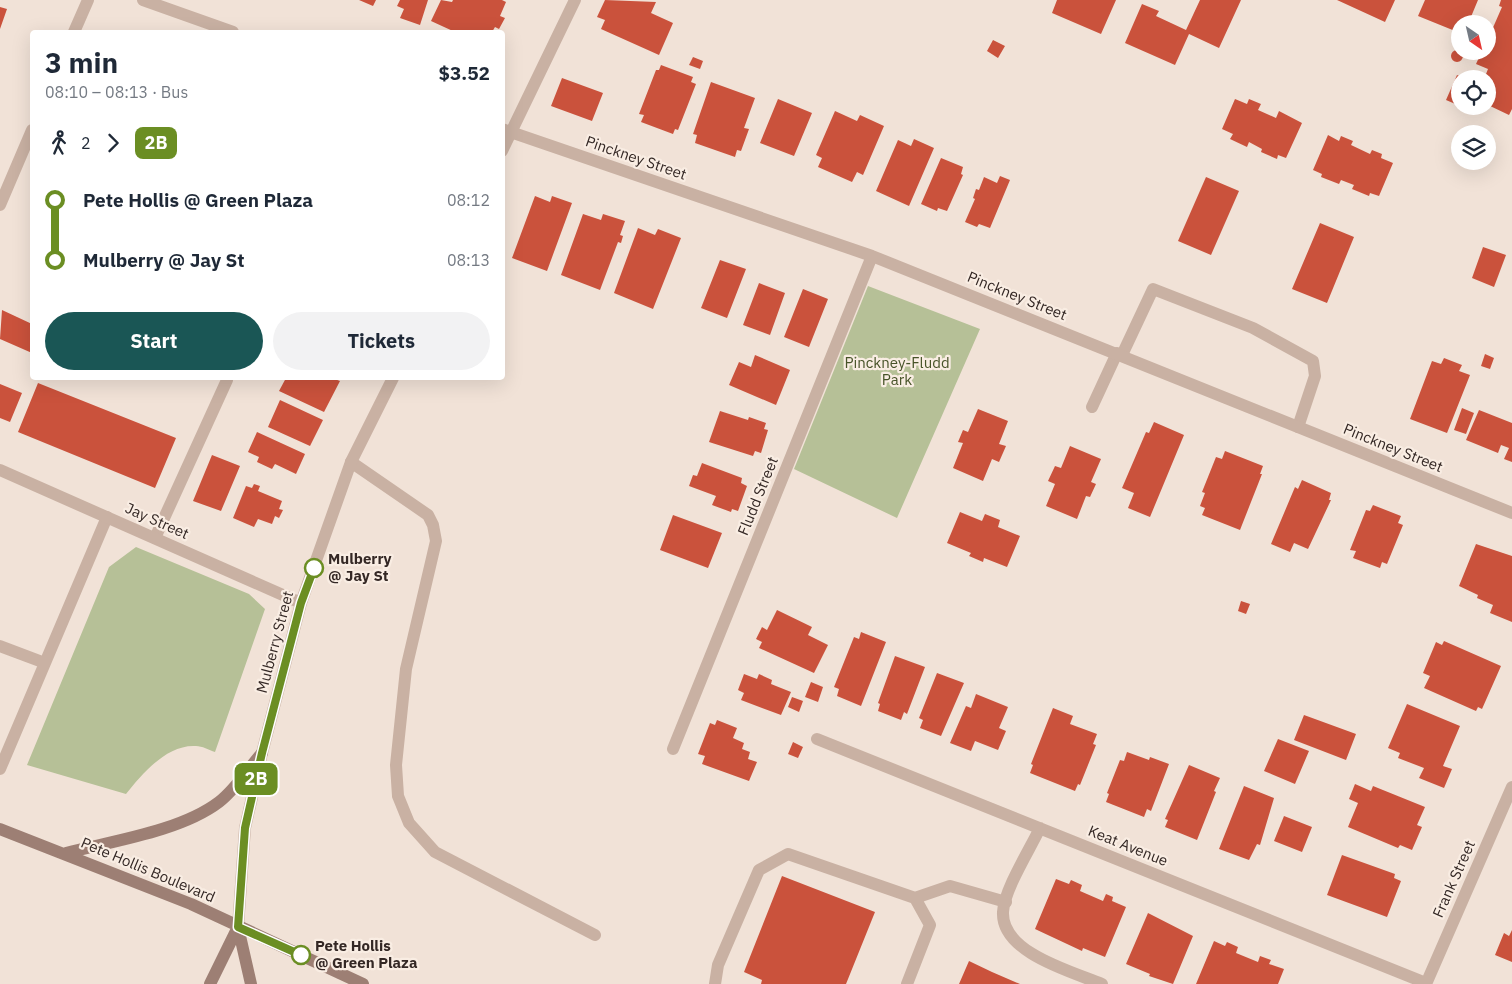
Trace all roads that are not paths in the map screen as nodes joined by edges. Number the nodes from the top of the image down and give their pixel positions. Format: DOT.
graph roads {
  1 [pos="88,0"];
  2 [pos="143,0"];
  3 [pos="575,0"];
  4 [pos="75,30"];
  5 [pos="227,30"];
  6 [pos="507,131"];
  7 [pos="30,135"];
  8 [pos="0,205"];
  9 [pos="872,256"];
  10 [pos="1119,354"];
  11 [pos="227,380"];
  12 [pos="392,380"];
  13 [pos="1092,407"];
  14 [pos="1298,427"];
  15 [pos="351,462"];
  16 [pos="0,470"];
  17 [pos="1512,513"];
  18 [pos="107,517"];
  19 [pos="155,538"];
  20 [pos="301,603"];
  21 [pos="0,646"];
  22 [pos="45,663"];
  23 [pos="817,739"];
  24 [pos="673,749"];
  25 [pos="262,753"];
  26 [pos="0,769"];
  27 [pos="1512,787"];
  28 [pos="0,828"];
  29 [pos="1040,828"];
  30 [pos="66,853"];
  31 [pos="915,898"];
  32 [pos="1006,902"];
  33 [pos="238,927"];
  34 [pos="596,935"];
  35 [pos="1426,983"];
  36 [pos="210,984"];
  37 [pos="251,984"];
  38 [pos="363,984"];
  39 [pos="715,984"];
  40 [pos="907,984"];
  41 [pos="1102,984"];
  1 -- 4 [label="street"];
  2 -- 5 [label="street"];
  3 -- 6 [label="street"];
  6 -- 9 [label="street, Pinckney Street"];
  7 -- 8 [label="street"];
  9 -- 10 [label="street, Pinckney Street"];
  9 -- 24 [label="street, Fludd Street"];
  10 -- 13 [label="street"];
  10 -- 14 [label="street, Pinckney Street"];
  10 -- 14 [label="street"];
  11 -- 19 [label="street"];
  12 -- 15 [label="street, Mulberry Street"];
  14 -- 17 [label="street, Pinckney Street"];
  15 -- 20 [label="street, Mulberry Street"];
  15 -- 34 [label="street"];
  16 -- 18 [label="street, Jay Street"];
  18 -- 19 [label="street, Jay Street"];
  18 -- 22 [label="street"];
  19 -- 20 [label="street, Jay Street"];
  20 -- 25 [label="street, Mulberry Street"];
  21 -- 22 [label="street"];
  22 -- 26 [label="street"];
  23 -- 29 [label="street, Keat Avenue"];
  25 -- 30 [label="main road"];
  25 -- 33 [label="street, Mulberry Street"];
  27 -- 35 [label="street, Frank Street"];
  28 -- 30 [label="main road, Pete Hollis Boulevard"];
  29 -- 32 [label="street"];
  29 -- 35 [label="street, Keat Avenue"];
  30 -- 33 [label="main road, Pete Hollis Boulevard"];
  31 -- 32 [label="street"];
  31 -- 39 [label="street"];
  31 -- 40 [label="street"];
  32 -- 41 [label="street"];
  33 -- 36 [label="main road"];
  33 -- 37 [label="main road"];
  33 -- 38 [label="main road, Pete Hollis Boulevard"];
}
